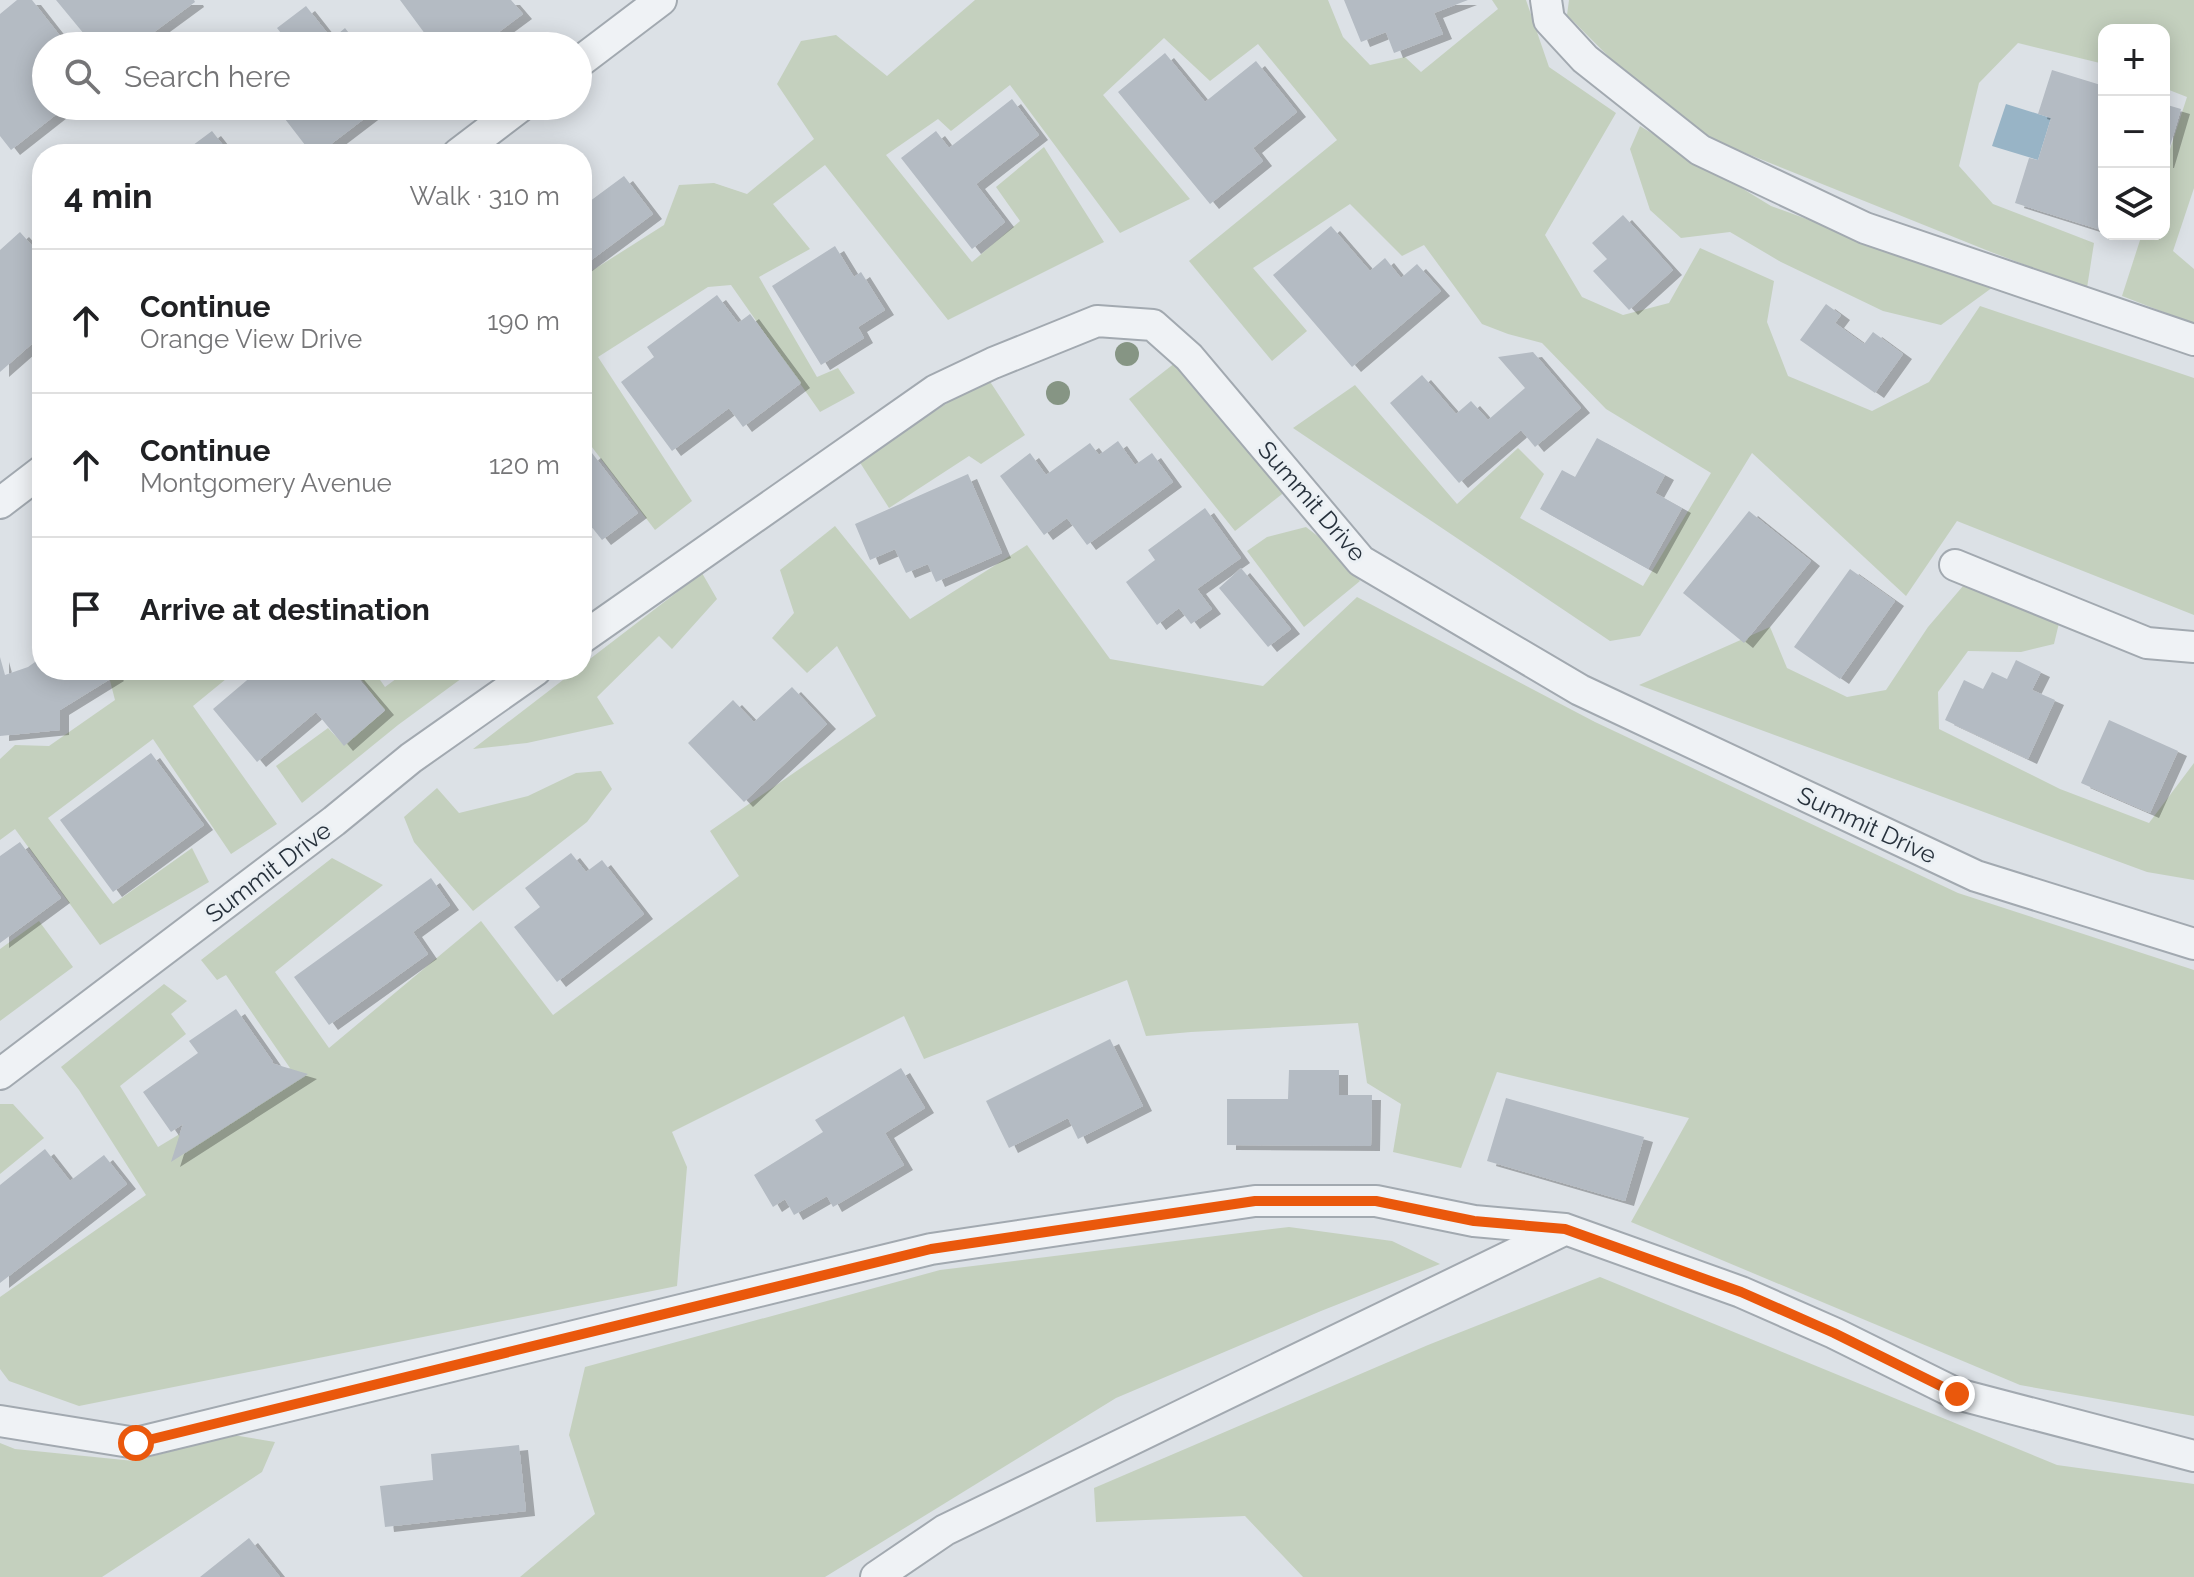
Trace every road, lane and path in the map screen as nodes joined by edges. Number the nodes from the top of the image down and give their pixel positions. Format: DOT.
graph roads {
  1 [pos="1546,0"];
  2 [pos="643,5"];
  3 [pos="592,51"];
  4 [pos="503,120"];
  5 [pos="471,144"];
  6 [pos="2194,340"];
  7 [pos="32,479"];
  8 [pos="0,503"];
  9 [pos="1955,565"];
  10 [pos="592,631"];
  11 [pos="2194,647"];
  12 [pos="522,680"];
  13 [pos="2194,944"];
  14 [pos="0,1074"];
  15 [pos="1565,1229"];
  16 [pos="0,1421"];
  17 [pos="2194,1456"];
  18 [pos="876,1577"];
  1 -- 6 [label="street"];
  2 -- 3 [label="street"];
  4 -- 5 [label="street"];
  7 -- 8 [label="street"];
  9 -- 11 [label="street"];
  10 -- 13 [label="street, Summit Drive"];
  12 -- 14 [label="street, Summit Drive"];
  15 -- 16 [label="street"];
  15 -- 17 [label="street"];
  15 -- 18 [label="street"];
}
